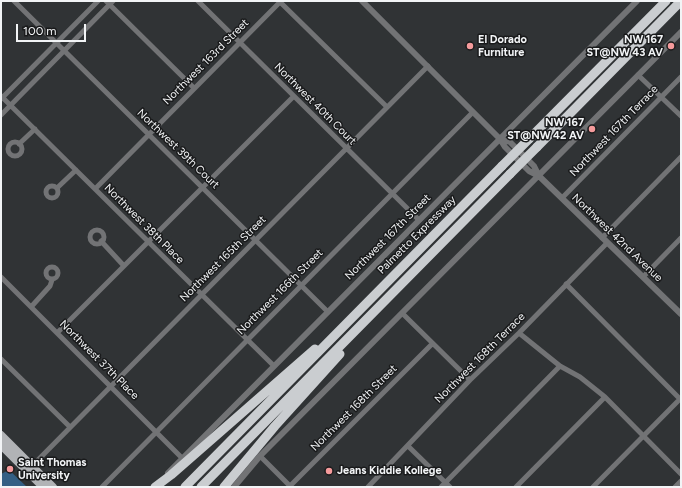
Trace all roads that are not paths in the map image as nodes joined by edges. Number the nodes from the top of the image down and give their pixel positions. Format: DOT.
graph roads {
  1 [pos="14,1"];
  2 [pos="98,1"];
  3 [pos="198,1"];
  4 [pos="280,1"];
  5 [pos="362,1"];
  6 [pos="637,1"];
  7 [pos="662,1"];
  8 [pos="666,1"];
  9 [pos="681,1"];
  10 [pos="110,2"];
  11 [pos="681,5"];
  12 [pos="653,14"];
  13 [pos="667,15"];
  14 [pos="681,32"];
  15 [pos="57,42"];
  16 [pos="240,43"];
  17 [pos="65,50"];
  18 [pos="428,66"];
  19 [pos="638,75"];
  20 [pos="681,77"];
  21 [pos="194,88"];
  22 [pos="293,97"];
  23 [pos="661,97"];
  24 [pos="2,98"];
  25 [pos="10,105"];
  26 [pos="388,107"];
  27 [pos="474,112"];
  28 [pos="1,115"];
  29 [pos="681,116"];
  30 [pos="34,129"];
  31 [pos="148,134"];
  32 [pos="500,139"];
  33 [pos="20,144"];
  34 [pos="346,149"];
  35 [pos="681,157"];
  36 [pos="76,170"];
  37 [pos="539,176"];
  38 [pos="202,187"];
  39 [pos="57,188"];
  40 [pos="95,189"];
  41 [pos="392,194"];
  42 [pos="562,198"];
  43 [pos="419,220"];
  44 [pos="602,238"];
  45 [pos="681,238"];
  46 [pos="256,240"];
  47 [pos="101,241"];
  48 [pos="148,242"];
  49 [pos="608,243"];
  50 [pos="124,266"];
  51 [pos="643,277"];
  52 [pos="2,280"];
  53 [pos="52,280"];
  54 [pos="566,284"];
  55 [pos="301,285"];
  56 [pos="201,295"];
  57 [pos="31,307"];
  58 [pos="328,312"];
  59 [pos="402,313"];
  60 [pos="681,314"];
  61 [pos="371,315"];
  62 [pos="338,331"];
  63 [pos="58,333"];
  64 [pos="519,333"];
  65 [pos="247,340"];
  66 [pos="432,344"];
  67 [pos="1,359"];
  68 [pos="274,366"];
  69 [pos="560,366"];
  70 [pos="470,380"];
  71 [pos="111,386"];
  72 [pos="605,397"];
  73 [pos="681,398"];
  74 [pos="70,427"];
  75 [pos="156,432"];
  76 [pos="1,435"];
  77 [pos="643,435"];
  78 [pos="3,446"];
  79 [pos="408,446"];
  80 [pos="260,456"];
  81 [pos="182,458"];
  82 [pos="32,466"];
  83 [pos="681,474"];
  84 [pos="681,481"];
  85 [pos="445,483"];
  86 [pos="237,486"];
  87 [pos="43,487"];
  88 [pos="53,487"];
  89 [pos="102,487"];
  90 [pos="155,487"];
  91 [pos="185,487"];
  92 [pos="201,487"];
  93 [pos="224,487"];
  94 [pos="290,487"];
  95 [pos="368,487"];
  96 [pos="441,487"];
  97 [pos="450,487"];
  98 [pos="516,487"];
  99 [pos="593,487"];
  100 [pos="675,487"];
  1 -- 15 [label="street, Northwest 39th Court"];
  2 -- 15 [label="street"];
  3 -- 16 [label="street, Northwest 40th Court"];
  4 -- 16 [label="street, Northwest 163rd Street"];
  4 -- 26 [label="street"];
  5 -- 18 [label="street, Northwest 42nd Avenue"];
  6 -- 32 [label="street, Northwest 167th Street"];
  7 -- 12 [label="highway"];
  8 -- 12 [label="highway, Palmetto Expressway"];
  9 -- 13 [label="highway"];
  10 -- 17 [label="street"];
  10 -- 21 [label="street"];
  11 -- 13 [label="highway"];
  12 -- 62 [label="highway, Palmetto Expressway, bridge"];
  13 -- 61 [label="highway, bridge"];
  14 -- 19 [label="street"];
  15 -- 17 [label="street, Northwest 39th Court"];
  15 -- 24 [label="street"];
  16 -- 21 [label="street, Northwest 163rd Street"];
  16 -- 22 [label="street, Northwest 40th Court"];
  17 -- 25 [label="street"];
  17 -- 31 [label="street, Northwest 39th Court"];
  18 -- 26 [label="street, Northwest 165th Street"];
  18 -- 27 [label="street, Northwest 42nd Avenue"];
  19 -- 23 [label="street"];
  19 -- 37 [label="street"];
  20 -- 23 [label="street, Northwest 167th Terrace"];
  21 -- 31 [label="street, Northwest 163rd Street"];
  22 -- 34 [label="street, Northwest 40th Court"];
  22 -- 38 [label="street"];
  23 -- 29 [label="street"];
  23 -- 42 [label="street, Northwest 167th Terrace"];
  24 -- 25 [label="street, Northwest 38th Place"];
  25 -- 28 [label="street"];
  25 -- 30 [label="street, Northwest 38th Place"];
  26 -- 34 [label="street, Northwest 165th Street"];
  27 -- 32 [label="street, Northwest 42nd Avenue"];
  27 -- 41 [label="street, Northwest 166th Street"];
  30 -- 33 [label="street"];
  30 -- 36 [label="street, Northwest 38th Place"];
  31 -- 38 [label="street, Northwest 39th Court"];
  31 -- 40 [label="street, Northwest 163rd Street"];
  32 -- 37 [label="street, Northwest 42nd Avenue"];
  32 -- 43 [label="street, Northwest 167th Street"];
  34 -- 41 [label="street, Northwest 40th Court"];
  34 -- 46 [label="street, Northwest 165th Street"];
  35 -- 44 [label="street"];
  36 -- 39 [label="street"];
  36 -- 40 [label="street, Northwest 38th Place"];
  37 -- 42 [label="street, Northwest 42nd Avenue"];
  37 -- 59 [label="street"];
  38 -- 46 [label="street, Northwest 39th Court"];
  38 -- 48 [label="street"];
  40 -- 48 [label="street, Northwest 38th Place"];
  41 -- 43 [label="street, Northwest 40th Court"];
  41 -- 55 [label="street, Northwest 166th Street"];
  42 -- 44 [label="street, Northwest 42nd Avenue"];
  43 -- 58 [label="street, Northwest 167th Street"];
  44 -- 49 [label="street, Northwest 42nd Avenue"];
  45 -- 51 [label="street"];
  46 -- 55 [label="street, Northwest 39th Court"];
  46 -- 56 [label="street, Northwest 165th Street"];
  47 -- 50 [label="street"];
  48 -- 50 [label="street"];
  48 -- 56 [label="street, Northwest 38th Place"];
  49 -- 51 [label="street, Northwest 42nd Avenue"];
  49 -- 54 [label="street, Northwest 168th Terrace"];
  50 -- 63 [label="street"];
  51 -- 60 [label="street, Northwest 42nd Avenue"];
  52 -- 57 [label="street, Northwest 37th Place"];
  53 -- 57 [label="street"];
  54 -- 64 [label="street, Northwest 168th Terrace"];
  54 -- 73 [label="street"];
  55 -- 58 [label="street, Northwest 39th Court"];
  55 -- 65 [label="street, Northwest 166th Street"];
  56 -- 65 [label="street, Northwest 38th Place"];
  56 -- 71 [label="street, Northwest 165th Street"];
  57 -- 63 [label="street, Northwest 37th Place"];
  58 -- 68 [label="street, Northwest 167th Street"];
  59 -- 66 [label="street"];
  59 -- 80 [label="street"];
  61 -- 92 [label="highway"];
  61 -- 93 [label="highway"];
  62 -- 90 [label="highway"];
  62 -- 91 [label="highway, Palmetto Expressway"];
  63 -- 71 [label="street, Northwest 37th Place"];
  64 -- 69 [label="street"];
  64 -- 70 [label="street, Northwest 168th Terrace"];
  65 -- 68 [label="street, Northwest 38th Place"];
  65 -- 75 [label="street, Northwest 166th Street"];
  66 -- 70 [label="street"];
  66 -- 94 [label="street, Northwest 168th Street"];
  67 -- 74 [label="street"];
  68 -- 81 [label="street, Northwest 167th Street"];
  69 -- 72 [label="street"];
  69 -- 85 [label="street"];
  70 -- 79 [label="street, Northwest 168th Terrace"];
  71 -- 74 [label="street, Northwest 165th Street"];
  71 -- 75 [label="street, Northwest 37th Place"];
  72 -- 77 [label="street"];
  72 -- 98 [label="street"];
  73 -- 77 [label="street"];
  74 -- 82 [label="street, Northwest 165th Street"];
  75 -- 81 [label="street, Northwest 37th Place"];
  75 -- 89 [label="street, Northwest 166th Street"];
  76 -- 78 [label="main road"];
  77 -- 83 [label="street"];
  77 -- 99 [label="street"];
  78 -- 82 [label="main road"];
  78 -- 87 [label="main road"];
  79 -- 85 [label="street"];
  79 -- 95 [label="street, Northwest 168th Terrace"];
  80 -- 86 [label="street"];
  80 -- 94 [label="street"];
  81 -- 90 [label="street, Northwest 167th Street"];
  82 -- 88 [label="main road"];
  84 -- 100 [label="street"];
  85 -- 96 [label="street"];
  85 -- 97 [label="street"];
}
